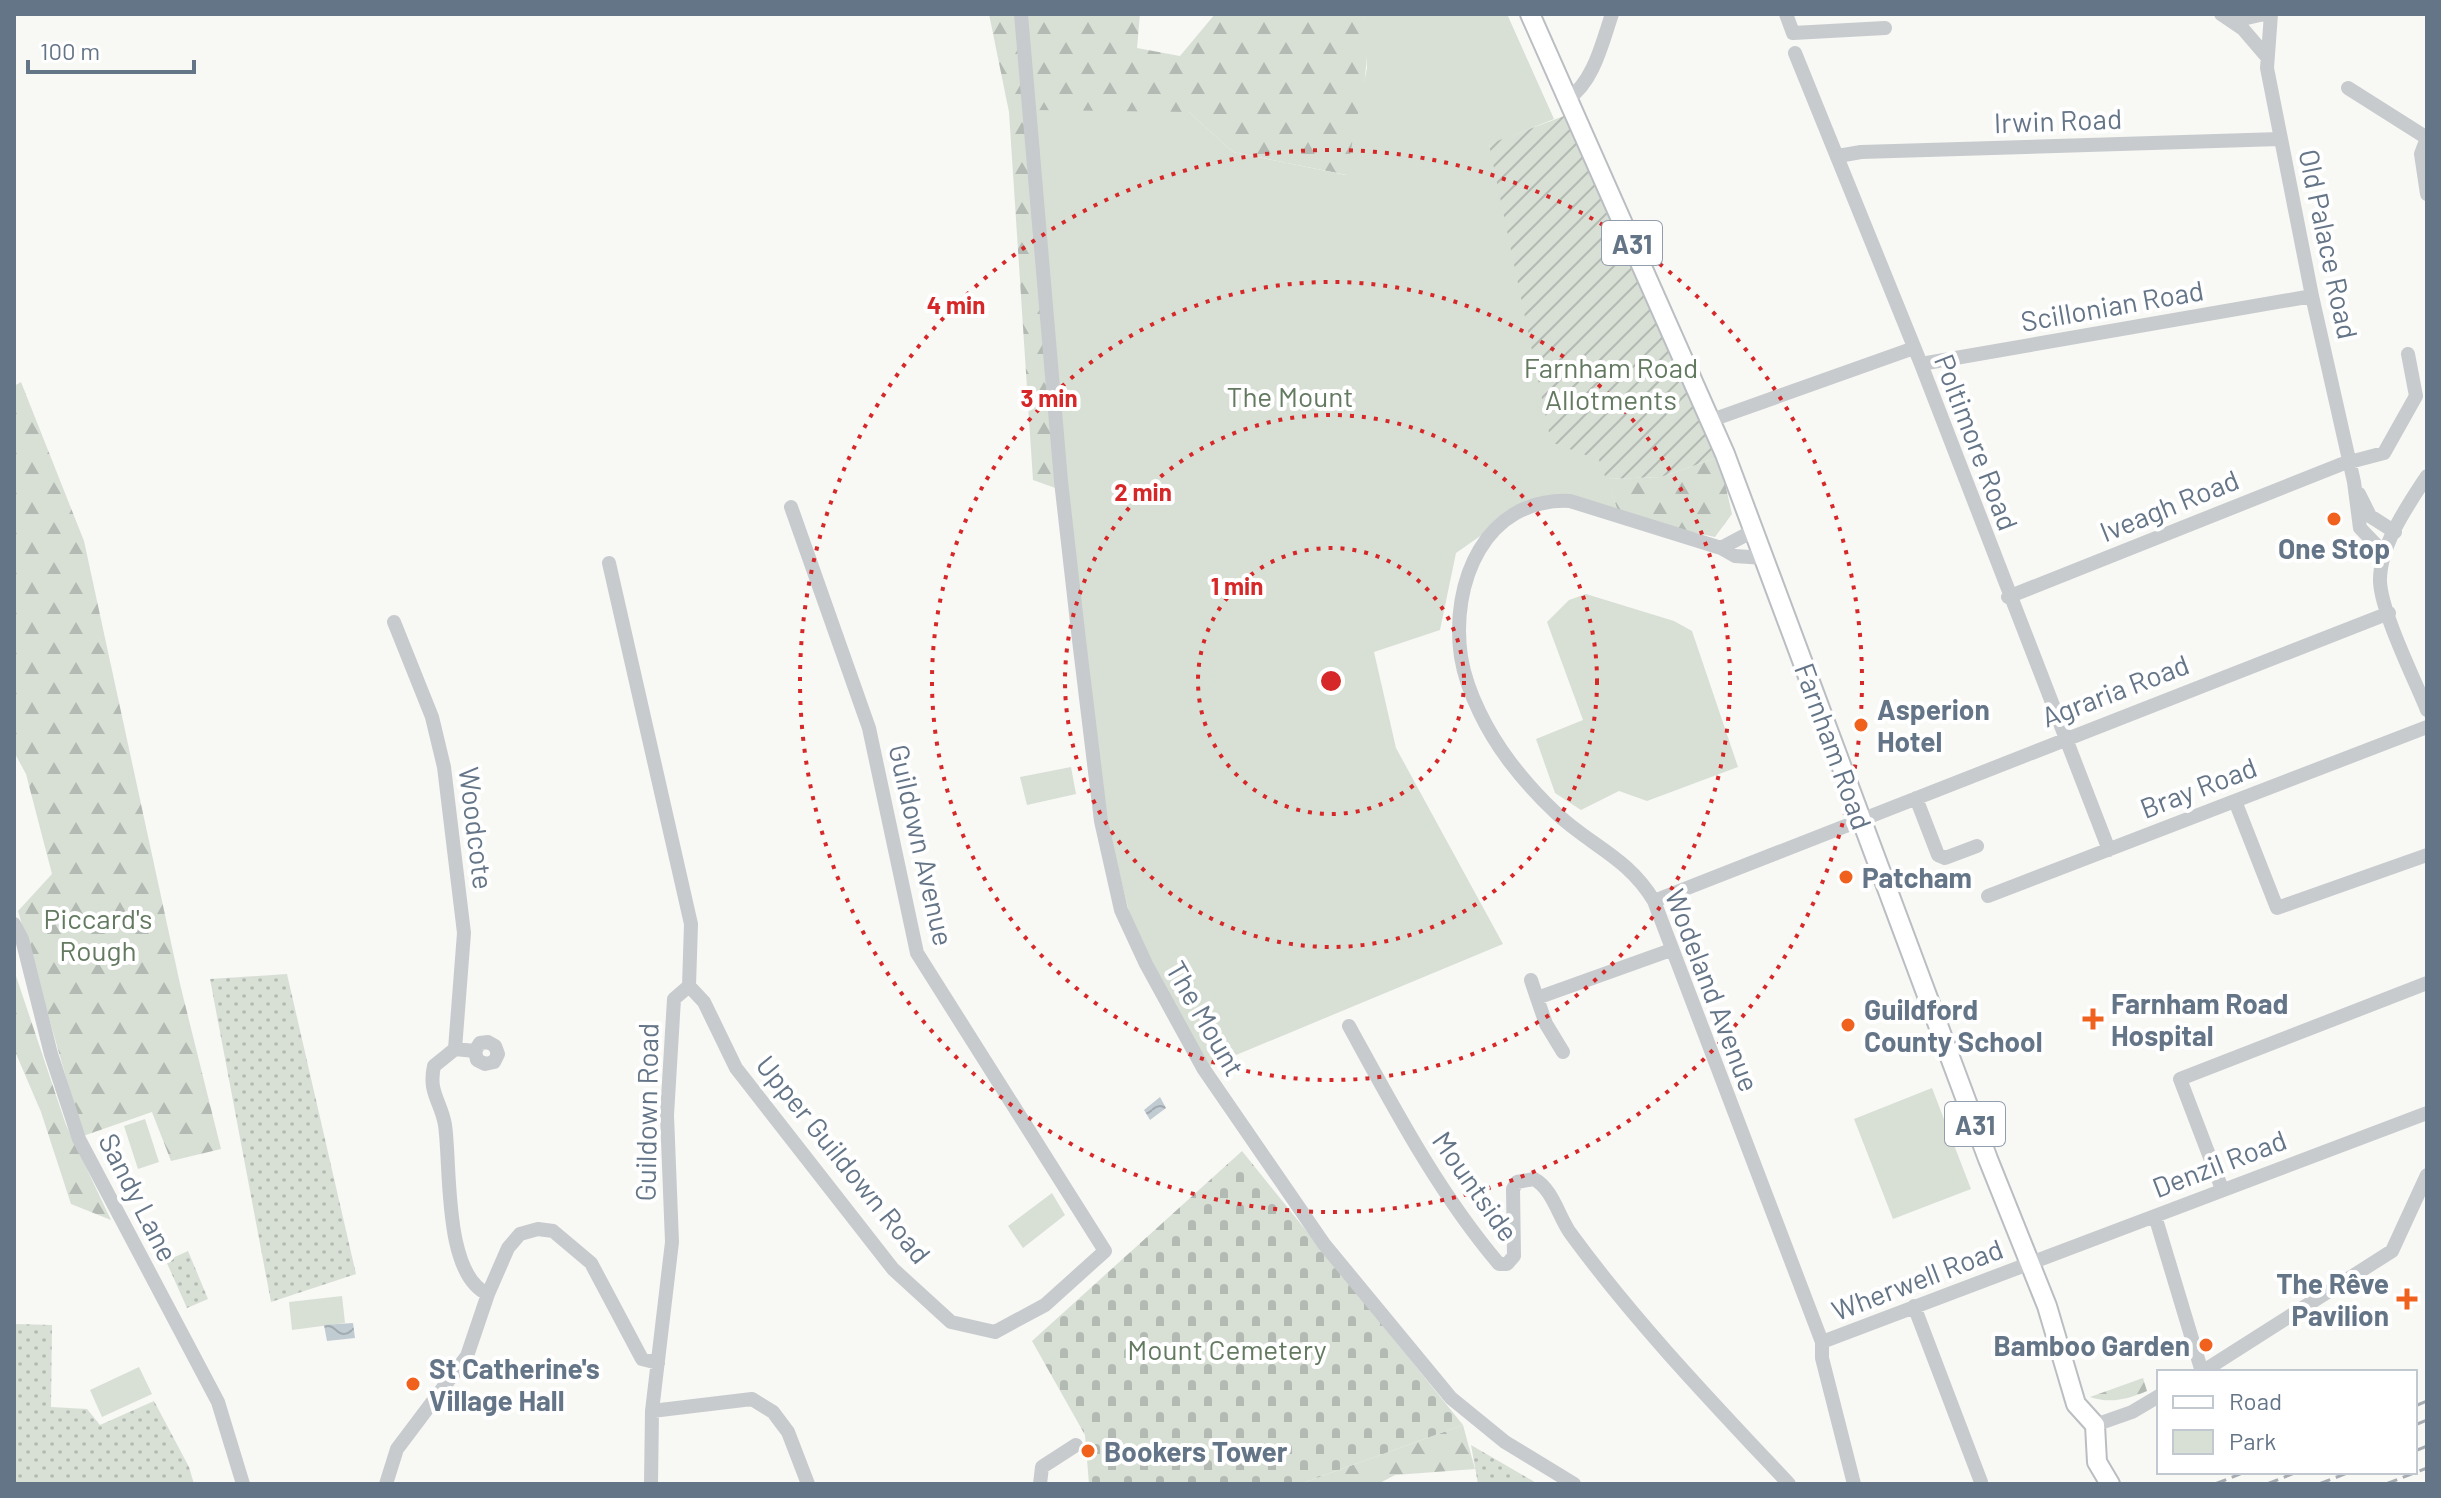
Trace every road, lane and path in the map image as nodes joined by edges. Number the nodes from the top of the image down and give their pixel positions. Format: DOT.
graph roads {
  1 [pos="1021,14"];
  2 [pos="1530,14"];
  3 [pos="1612,14"];
  4 [pos="1786,14"];
  5 [pos="2264,14"];
  6 [pos="2271,14"];
  7 [pos="2228,17"];
  8 [pos="1866,21"];
  9 [pos="1885,28"];
  10 [pos="1795,53"];
  11 [pos="2267,57"];
  12 [pos="2348,88"];
  13 [pos="1568,99"];
  14 [pos="2427,138"];
  15 [pos="2280,139"];
  16 [pos="1838,156"];
  17 [pos="2427,194"];
  18 [pos="2312,296"];
  19 [pos="1914,348"];
  20 [pos="2408,354"];
  21 [pos="1921,364"];
  22 [pos="1709,421"];
  23 [pos="2350,462"];
  24 [pos="2427,476"];
  25 [pos="2354,482"];
  26 [pos="791,507"];
  27 [pos="1753,531"];
  28 [pos="2395,532"];
  29 [pos="1721,548"];
  30 [pos="2385,554"];
  31 [pos="1764,558"];
  32 [pos="609,563"];
  33 [pos="2008,597"];
  34 [pos="2389,613"];
  35 [pos="394,622"];
  36 [pos="2427,710"];
  37 [pos="2427,727"];
  38 [pos="2065,737"];
  39 [pos="1916,798"];
  40 [pos="2235,801"];
  41 [pos="1861,818"];
  42 [pos="1977,846"];
  43 [pos="2109,850"];
  44 [pos="2427,855"];
  45 [pos="1988,896"];
  46 [pos="1654,901"];
  47 [pos="14,924"];
  48 [pos="1671,950"];
  49 [pos="1531,980"];
  50 [pos="2427,983"];
  51 [pos="689,986"];
  52 [pos="1537,998"];
  53 [pos="1349,1026"];
  54 [pos="455,1049"];
  55 [pos="475,1051"];
  56 [pos="1563,1052"];
  57 [pos="2427,1113"];
  58 [pos="2427,1175"];
  59 [pos="2222,1189"];
  60 [pos="2155,1216"];
  61 [pos="1105,1251"];
  62 [pos="2031,1264"];
  63 [pos="488,1294"];
  64 [pos="1914,1306"];
  65 [pos="1822,1342"];
  66 [pos="658,1363"];
  67 [pos="2201,1370"];
  68 [pos="2205,1370"];
  69 [pos="2157,1397"];
  70 [pos="652,1411"];
  71 [pos="2095,1425"];
  72 [pos="1076,1445"];
  73 [pos="2107,1480"];
  74 [pos="1981,1482"];
  75 [pos="243,1484"];
  76 [pos="386,1484"];
  77 [pos="651,1484"];
  78 [pos="808,1484"];
  79 [pos="1040,1484"];
  80 [pos="1574,1484"];
  81 [pos="1789,1484"];
  82 [pos="1854,1484"];
  1 -- 80 [label="street, The Mount"];
  2 -- 13 [label="main road, Farnham Road / A31"];
  3 -- 13 [label="street"];
  4 -- 8 [label="street"];
  5 -- 7 [label="street"];
  6 -- 11 [label="street, Old Palace Road"];
  7 -- 11 [label="street"];
  8 -- 9 [label="street"];
  10 -- 16 [label="street, Poltimore Road"];
  11 -- 15 [label="street, Old Palace Road"];
  12 -- 14 [label="street"];
  13 -- 22 [label="main road, Farnham Road / A31"];
  14 -- 17 [label="street"];
  15 -- 16 [label="street, Irwin Road"];
  15 -- 18 [label="street, Old Palace Road"];
  16 -- 19 [label="street, Poltimore Road"];
  18 -- 21 [label="street, Scillonian Road"];
  18 -- 23 [label="street, Old Palace Road"];
  19 -- 21 [label="street, Poltimore Road"];
  19 -- 22 [label="street"];
  20 -- 23 [label="street, Iveagh Road"];
  21 -- 33 [label="street, Poltimore Road"];
  22 -- 27 [label="main road, Farnham Road / A31"];
  23 -- 25 [label="street, Old Palace Road"];
  23 -- 33 [label="street, Iveagh Road"];
  24 -- 28 [label="street"];
  25 -- 28 [label="street, Old Palace Road"];
  25 -- 30 [label="street, Old Palace Road"];
  26 -- 61 [label="street, Guildown Avenue"];
  27 -- 29 [label="street"];
  27 -- 31 [label="main road, Farnham Road / A31"];
  28 -- 30 [label="street"];
  29 -- 31 [label="street, Wodeland Avenue"];
  29 -- 46 [label="street, Wodeland Avenue"];
  30 -- 34 [label="street"];
  31 -- 41 [label="main road, Farnham Road / A31"];
  32 -- 51 [label="street, Guildown Road"];
  33 -- 38 [label="street, Poltimore Road"];
  34 -- 36 [label="street"];
  34 -- 38 [label="street, Agraria Road"];
  35 -- 54 [label="street, Woodcote"];
  37 -- 40 [label="street, Bray Road"];
  38 -- 39 [label="street, Agraria Road"];
  38 -- 43 [label="street, Poltimore Road"];
  39 -- 41 [label="street, Agraria Road"];
  39 -- 42 [label="street"];
  40 -- 43 [label="street, Bray Road"];
  40 -- 44 [label="street"];
  41 -- 46 [label="street, Agraria Road"];
  41 -- 62 [label="main road, Farnham Road / A31"];
  43 -- 45 [label="street, Bray Road"];
  46 -- 48 [label="street, Wodeland Avenue"];
  47 -- 75 [label="street, Sandy Lane"];
  48 -- 52 [label="street"];
  48 -- 65 [label="street, Wodeland Avenue"];
  49 -- 52 [label="street"];
  50 -- 59 [label="street"];
  51 -- 61 [label="street, Upper Guildown Road"];
  51 -- 66 [label="street, Guildown Road"];
  52 -- 56 [label="street"];
  53 -- 81 [label="street, Mountside"];
  54 -- 55 [label="street"];
  54 -- 63 [label="street"];
  57 -- 59 [label="street, Denzil Road"];
  58 -- 68 [label="street"];
  59 -- 60 [label="street, Denzil Road"];
  60 -- 62 [label="street, Denzil Road"];
  60 -- 67 [label="street"];
  62 -- 64 [label="street, Wherwell Road"];
  62 -- 71 [label="main road, Farnham Road / A31"];
  63 -- 66 [label="street"];
  63 -- 76 [label="street"];
  64 -- 65 [label="street, Wherwell Road"];
  64 -- 74 [label="street"];
  65 -- 82 [label="street, Wodeland Avenue"];
  66 -- 70 [label="street, Guildown Road"];
  69 -- 71 [label="street"];
  70 -- 77 [label="street, Guildown Road"];
  70 -- 78 [label="street"];
  71 -- 73 [label="main road, Farnham Road / A31"];
  72 -- 79 [label="street"];
}
